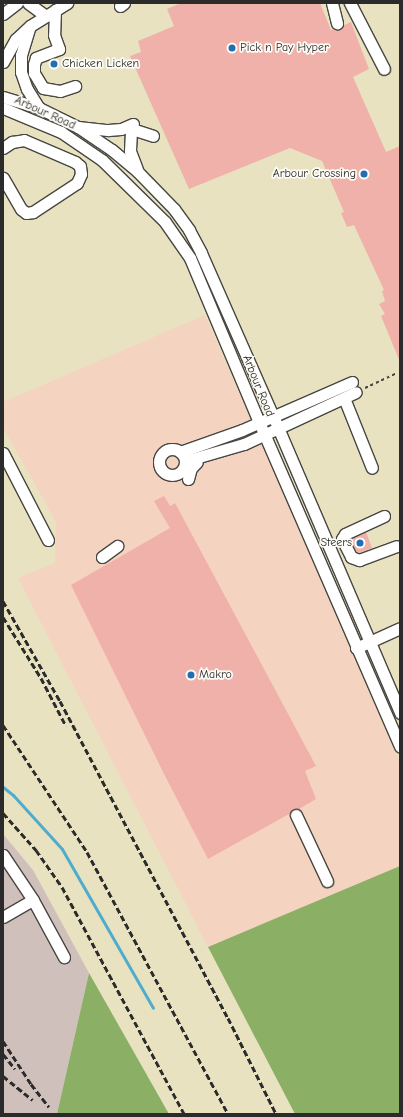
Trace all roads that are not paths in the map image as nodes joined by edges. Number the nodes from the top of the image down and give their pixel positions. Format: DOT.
graph roads {
  1 [pos="17,3"];
  2 [pos="28,3"];
  3 [pos="67,3"];
  4 [pos="332,3"];
  5 [pos="350,3"];
  6 [pos="51,13"];
  7 [pos="3,14"];
  8 [pos="337,23"];
  9 [pos="30,26"];
  10 [pos="3,62"];
  11 [pos="384,69"];
  12 [pos="75,86"];
  13 [pos="3,97"];
  14 [pos="3,108"];
  15 [pos="39,108"];
  16 [pos="78,127"];
  17 [pos="132,128"];
  18 [pos="153,136"];
  19 [pos="3,148"];
  20 [pos="138,172"];
  21 [pos="3,178"];
  22 [pos="344,398"];
  23 [pos="273,416"];
  24 [pos="258,422"];
  25 [pos="278,428"];
  26 [pos="264,435"];
  27 [pos="3,453"];
  28 [pos="207,455"];
  29 [pos="372,468"];
  30 [pos="188,479"];
  31 [pos="384,516"];
  32 [pos="48,540"];
  33 [pos="117,546"];
  34 [pos="396,546"];
  35 [pos="102,557"];
  36 [pos="400,628"];
  37 [pos="371,641"];
  38 [pos="356,648"];
  39 [pos="400,713"];
  40 [pos="400,747"];
  41 [pos="296,815"];
  42 [pos="3,855"];
  43 [pos="327,882"];
  44 [pos="34,900"];
  45 [pos="3,917"];
  46 [pos="64,957"];
  1 -- 7 [label="street"];
  2 -- 6 [label="street"];
  3 -- 6 [label="street"];
  4 -- 8 [label="street"];
  5 -- 11 [label="street"];
  6 -- 9 [label="street"];
  6 -- 12 [label="street"];
  9 -- 10 [label="street"];
  9 -- 15 [label="street"];
  13 -- 15 [label="street, Arbour Road"];
  14 -- 24 [label="street, Arbour Road"];
  15 -- 16 [label="street, Arbour Road"];
  16 -- 17 [label="street"];
  16 -- 20 [label="street, Arbour Road"];
  17 -- 18 [label="street"];
  17 -- 20 [label="street"];
  19 -- 21 [label="street"];
  20 -- 23 [label="street, Arbour Road"];
  22 -- 23 [label="street"];
  22 -- 25 [label="street"];
  22 -- 29 [label="street"];
  23 -- 24 [label="street"];
  23 -- 25 [label="street, Arbour Road"];
  24 -- 26 [label="street, Arbour Road"];
  24 -- 28 [label="street"];
  25 -- 26 [label="street"];
  25 -- 37 [label="street, Arbour Road"];
  26 -- 28 [label="street"];
  26 -- 38 [label="street, Arbour Road"];
  27 -- 32 [label="street"];
  28 -- 30 [label="street"];
  31 -- 34 [label="street"];
  33 -- 35 [label="street"];
  36 -- 37 [label="street"];
  37 -- 38 [label="street"];
  37 -- 39 [label="street, Arbour Road"];
  38 -- 40 [label="street, Arbour Road"];
  41 -- 43 [label="street"];
  42 -- 44 [label="street"];
  44 -- 45 [label="street"];
  44 -- 46 [label="street"];
}
